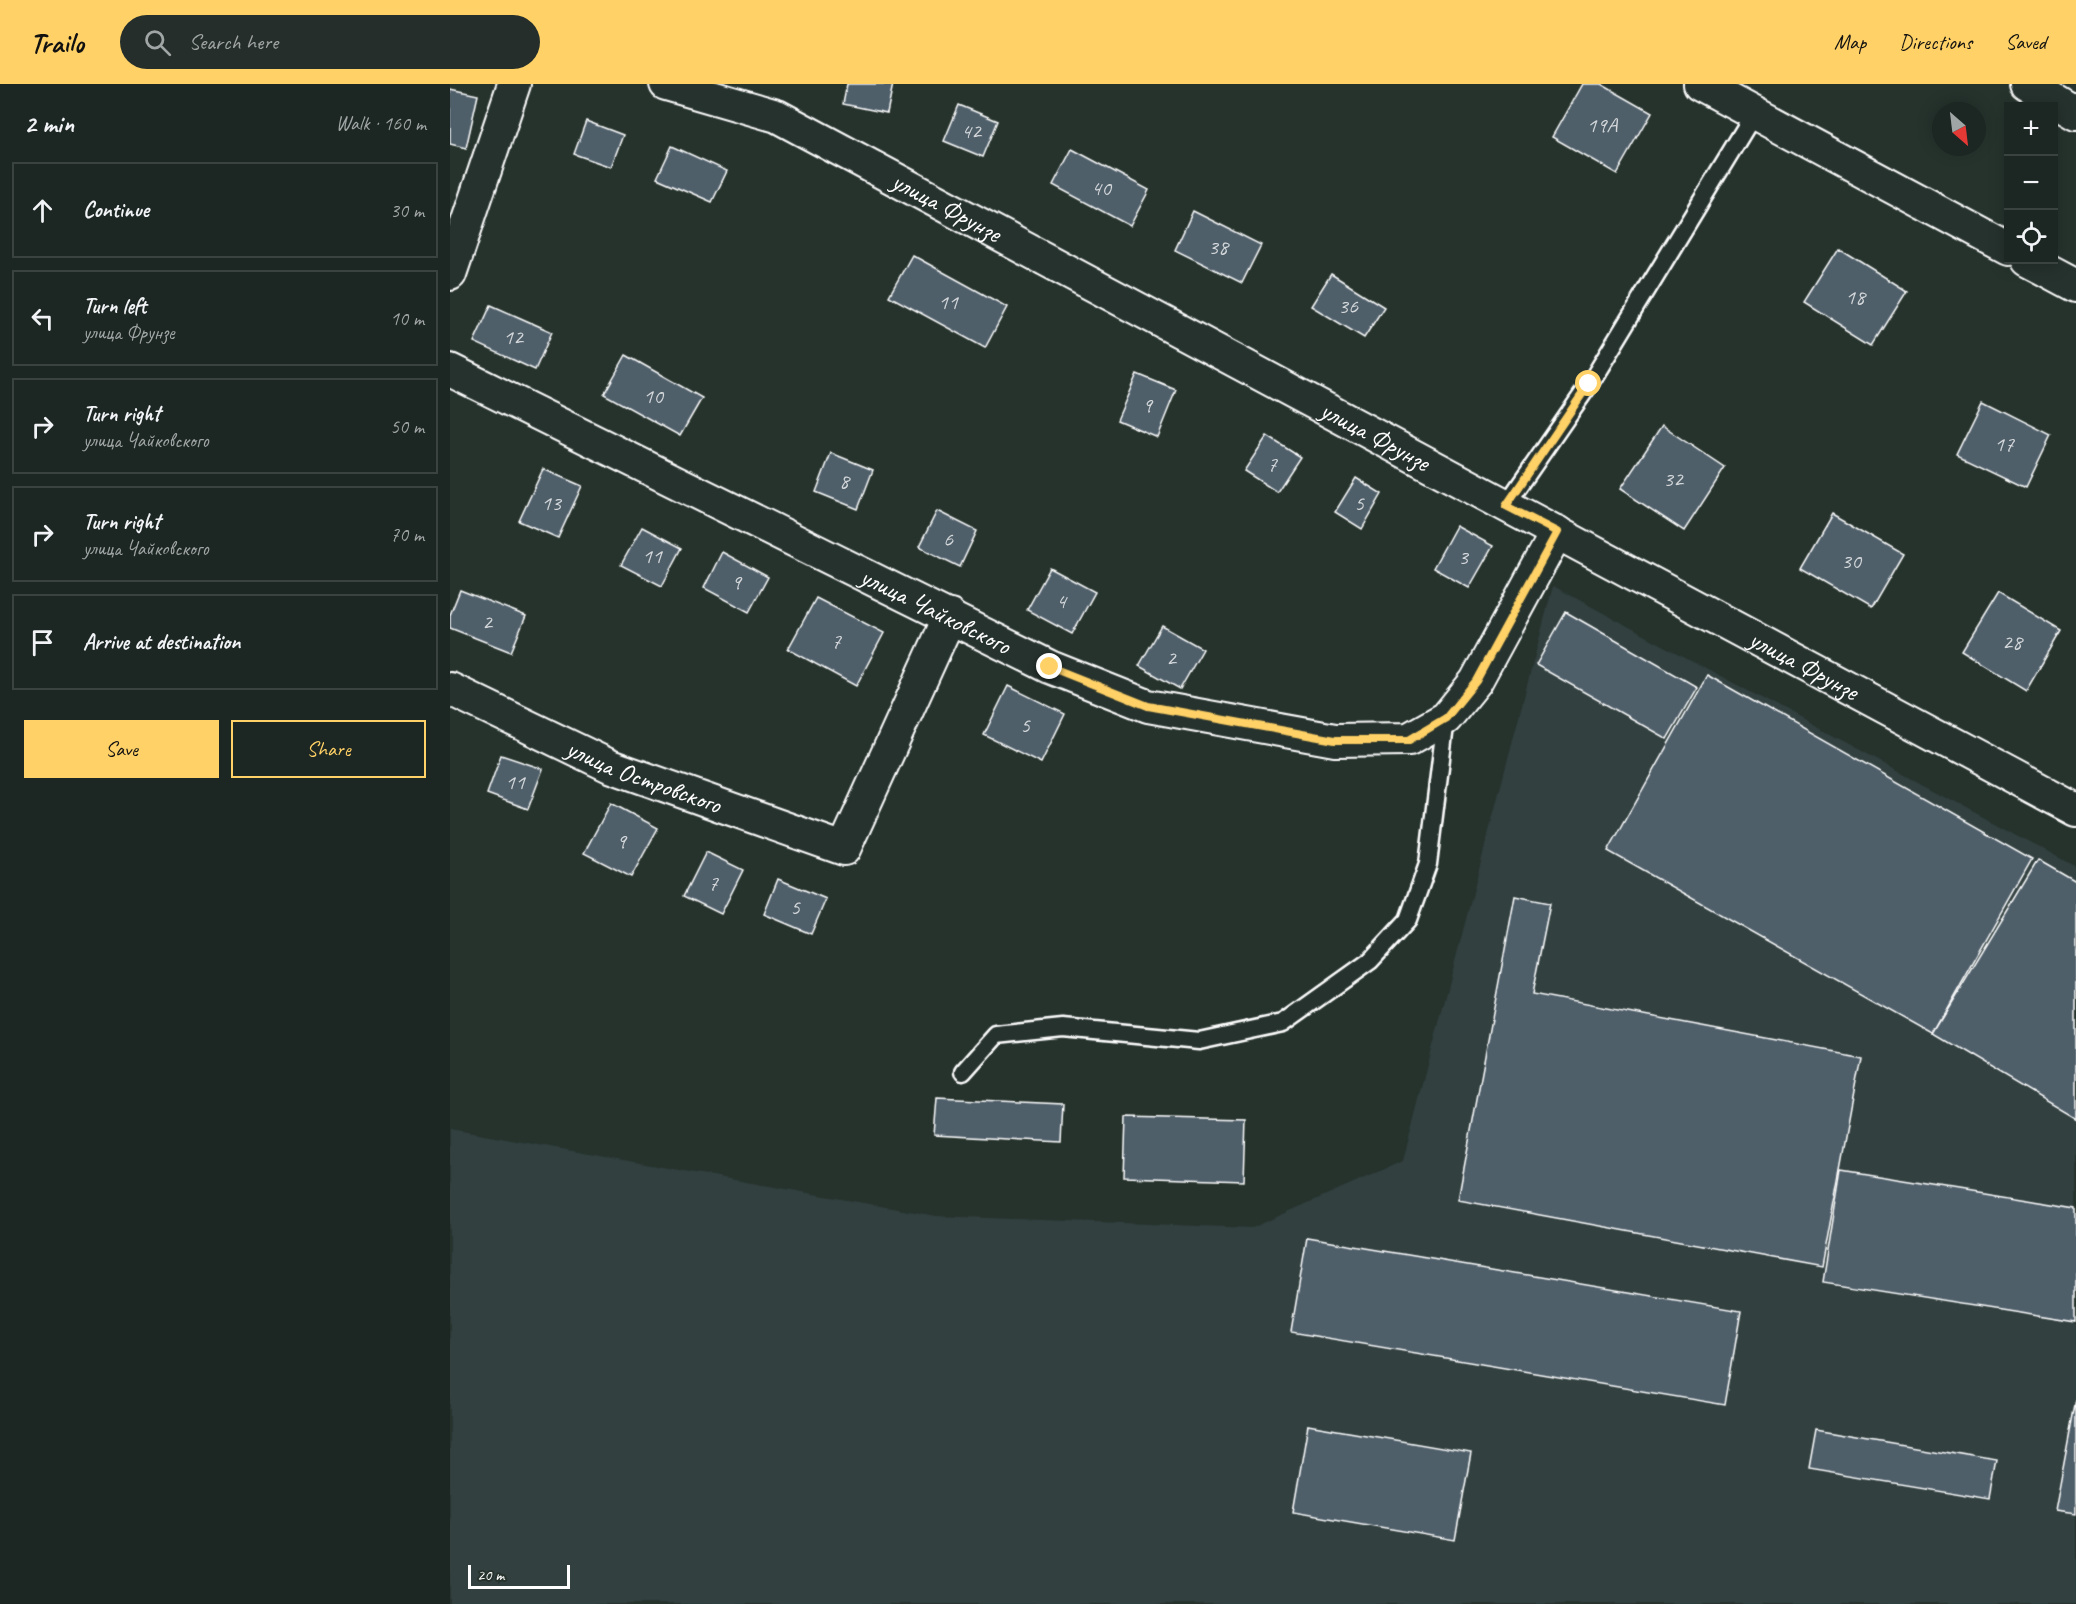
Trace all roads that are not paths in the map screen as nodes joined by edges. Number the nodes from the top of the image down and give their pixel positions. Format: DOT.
graph roads {
  1 [pos="514,84"];
  2 [pos="666,84"];
  3 [pos="1700,84"];
  4 [pos="2027,84"];
  5 [pos="1755,112"];
  6 [pos="2076,113"];
  7 [pos="2004,247"];
  8 [pos="2035,264"];
  9 [pos="450,274"];
  10 [pos="2076,286"];
  11 [pos="450,370"];
  12 [pos="1506,506"];
  13 [pos="1557,532"];
  14 [pos="950,616"];
  15 [pos="450,689"];
  16 [pos="1446,718"];
  17 [pos="2076,810"];
  18 [pos="963,1072"];
  1 -- 9 [label="street"];
  2 -- 12 [label="street, улица Фрунзе"];
  3 -- 5 [label="street"];
  4 -- 6 [label="street"];
  5 -- 7 [label="street"];
  5 -- 12 [label="lane"];
  8 -- 10 [label="street"];
  11 -- 14 [label="street, улица Чайковского"];
  12 -- 13 [label="street, улица Фрунзе"];
  13 -- 16 [label="street, улица Чайковского"];
  13 -- 17 [label="street, улица Фрунзе"];
  14 -- 15 [label="street, улица Островского"];
  14 -- 16 [label="street, улица Чайковского"];
  16 -- 18 [label="lane"];
}
